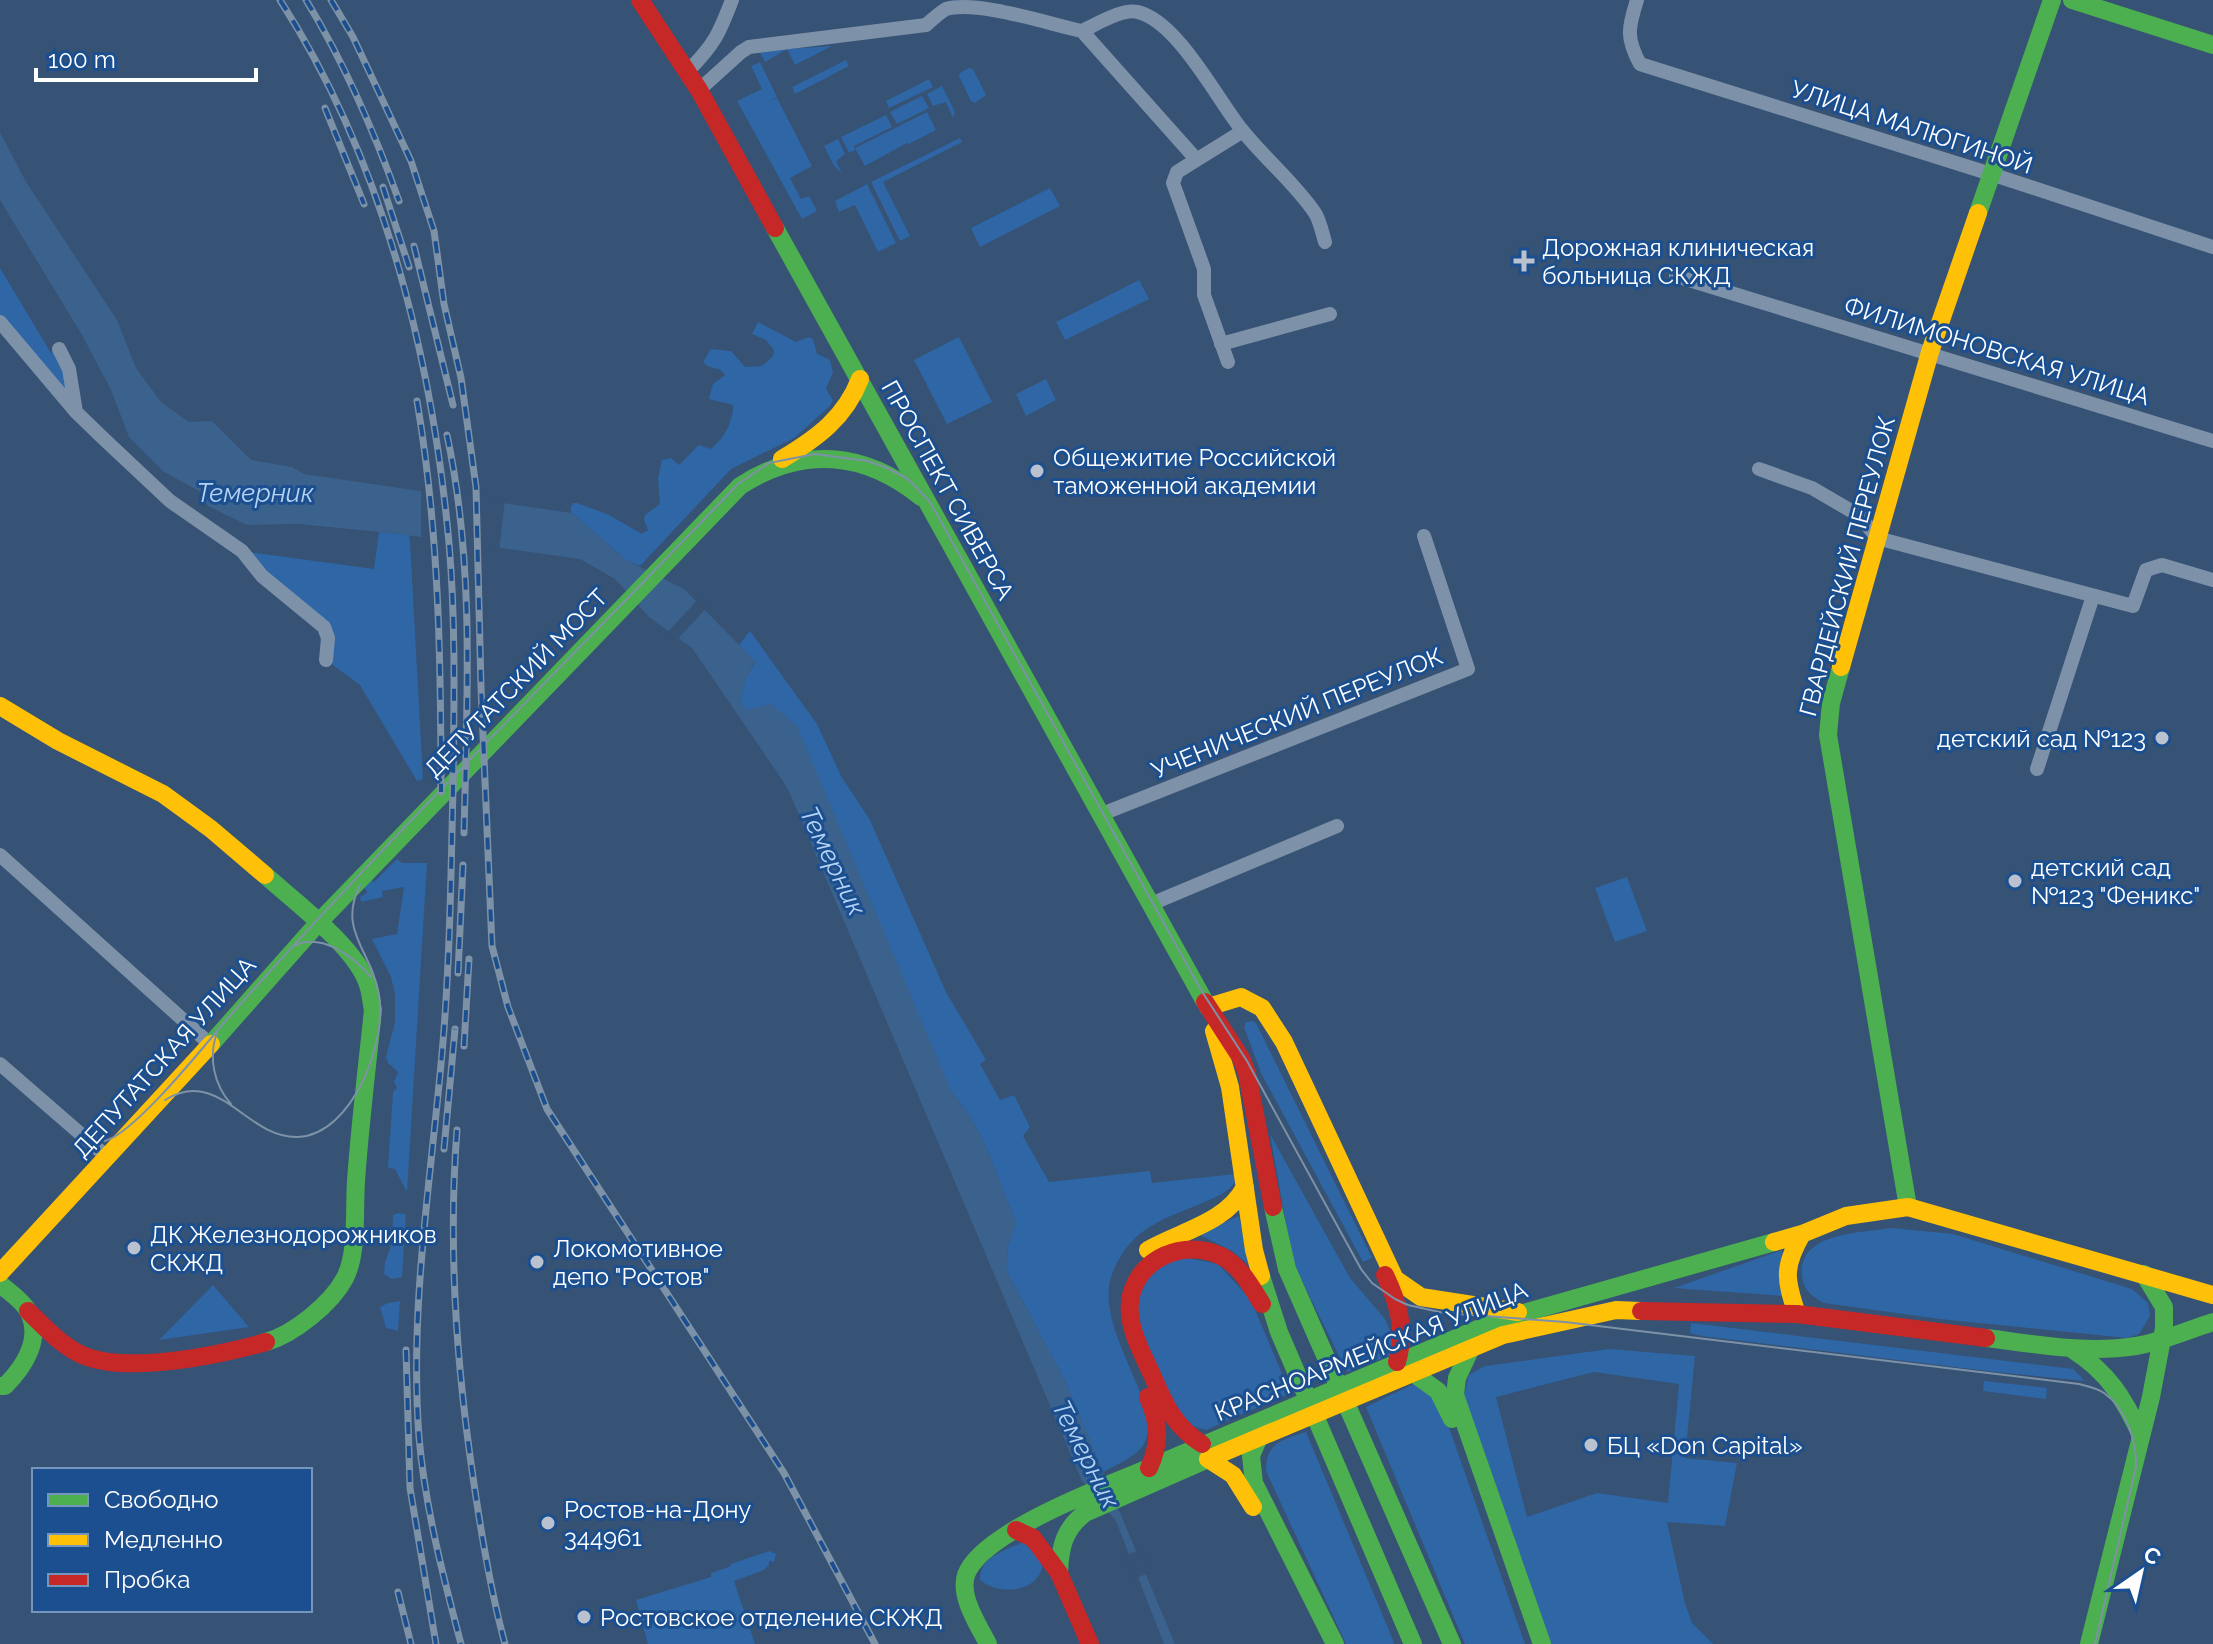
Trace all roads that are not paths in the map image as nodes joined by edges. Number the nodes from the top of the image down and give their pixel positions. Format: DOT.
graph roads {
  1 [pos="640,0"];
  2 [pos="732,0"];
  3 [pos="1637,0"];
  4 [pos="2052,0"];
  5 [pos="2072,0"];
  6 [pos="1082,31"];
  7 [pos="2213,45"];
  8 [pos="688,71"];
  9 [pos="699,90"];
  10 [pos="1243,131"];
  11 [pos="1196,159"];
  12 [pos="1991,174"];
  13 [pos="1325,242"];
  14 [pos="2213,247"];
  15 [pos="1676,276"];
  16 [pos="1330,314"];
  17 [pos="0,322"];
  18 [pos="1221,344"];
  19 [pos="59,349"];
  20 [pos="1930,352"];
  21 [pos="1228,362"];
  22 [pos="860,379"];
  23 [pos="76,412"];
  24 [pos="890,432"];
  25 [pos="2213,441"];
  26 [pos="866,464"];
  27 [pos="770,466"];
  28 [pos="1759,469"];
  29 [pos="927,503"];
  30 [pos="1424,536"];
  31 [pos="1877,538"];
  32 [pos="2213,580"];
  33 [pos="2093,596"];
  34 [pos="326,660"];
  35 [pos="0,706"];
  36 [pos="2037,769"];
  37 [pos="1102,814"];
  38 [pos="1337,826"];
  39 [pos="0,855"];
  40 [pos="366,874"];
  41 [pos="1151,904"];
  42 [pos="319,922"];
  43 [pos="1208,1007"];
  44 [pos="1273,1026"];
  45 [pos="211,1045"];
  46 [pos="0,1064"];
  47 [pos="106,1156"];
  48 [pos="1245,1187"];
  49 [pos="1908,1207"];
  50 [pos="1802,1234"];
  51 [pos="0,1273"];
  52 [pos="2144,1274"];
  53 [pos="0,1284"];
  54 [pos="2213,1295"];
  55 [pos="28,1311"];
  56 [pos="1524,1313"];
  57 [pos="1797,1314"];
  58 [pos="2211,1319"];
  59 [pos="1279,1332"];
  60 [pos="2162,1340"];
  61 [pos="1471,1348"];
  62 [pos="2069,1348"];
  63 [pos="1392,1370"];
  64 [pos="1413,1373"];
  65 [pos="3,1386"];
  66 [pos="1263,1430"];
  67 [pos="2141,1435"];
  68 [pos="1205,1452"];
  69 [pos="1143,1476"];
  70 [pos="1082,1506"];
  71 [pos="1016,1530"];
  72 [pos="1059,1573"];
  73 [pos="1410,1641"];
  74 [pos="988,1644"];
  75 [pos="1090,1644"];
  76 [pos="1322,1644"];
  77 [pos="1335,1644"];
  78 [pos="1452,1644"];
  79 [pos="1533,1644"];
  80 [pos="1542,1644"];
  81 [pos="2089,1644"];
  1 -- 8 [label="main road, ПРОСПЕКТ СИВЕРСА"];
  2 -- 8 [label="street"];
  3 -- 12 [label="street, УЛИЦА МАЛЮГИНОЙ"];
  4 -- 12 [label="main road, ГВАРДЕЙСКИЙ ПЕРЕУЛОК"];
  5 -- 7 [label="main road"];
  6 -- 9 [label="street"];
  6 -- 10 [label="street"];
  6 -- 11 [label="street"];
  8 -- 9 [label="main road, ПРОСПЕКТ СИВЕРСА"];
  9 -- 22 [label="main road, ПРОСПЕКТ СИВЕРСА"];
  10 -- 11 [label="street"];
  10 -- 13 [label="street"];
  11 -- 18 [label="street"];
  12 -- 14 [label="street, УЛИЦА МАЛЮГИНОЙ"];
  12 -- 20 [label="main road, ГВАРДЕЙСКИЙ ПЕРЕУЛОК"];
  15 -- 20 [label="street, ФИЛИМОНОВСКАЯ УЛИЦА"];
  16 -- 18 [label="street"];
  17 -- 23 [label="street"];
  18 -- 21 [label="street"];
  19 -- 23 [label="street"];
  20 -- 25 [label="street, ФИЛИМОНОВСКАЯ УЛИЦА"];
  20 -- 31 [label="main road, ГВАРДЕЙСКИЙ ПЕРЕУЛОК"];
  22 -- 24 [label="main road, ПРОСПЕКТ СИВЕРСА"];
  22 -- 27 [label="main road"];
  23 -- 34 [label="street"];
  24 -- 26 [label="main road"];
  24 -- 29 [label="main road, ПРОСПЕКТ СИВЕРСА"];
  26 -- 27 [label="main road"];
  26 -- 29 [label="main road"];
  27 -- 40 [label="main road, ДЕПУТАТСКИЙ МОСТ"];
  28 -- 31 [label="street"];
  29 -- 37 [label="main road, ПРОСПЕКТ СИВЕРСА"];
  30 -- 37 [label="street, УЧЕНИЧЕСКИЙ ПЕРЕУЛОК"];
  31 -- 33 [label="street"];
  31 -- 49 [label="main road, ГВАРДЕЙСКИЙ ПЕРЕУЛОК"];
  32 -- 33 [label="street"];
  33 -- 36 [label="street"];
  35 -- 42 [label="main road"];
  37 -- 41 [label="main road, ПРОСПЕКТ СИВЕРСА"];
  38 -- 41 [label="street"];
  39 -- 45 [label="street"];
  40 -- 42 [label="main road, ДЕПУТАТСКАЯ УЛИЦА"];
  41 -- 43 [label="main road, ПРОСПЕКТ СИВЕРСА"];
  42 -- 45 [label="main road, ДЕПУТАТСКАЯ УЛИЦА"];
  42 -- 55 [label="main road"];
  43 -- 44 [label="main road"];
  43 -- 48 [label="main road, ПРОСПЕКТ СИВЕРСА"];
  43 -- 78 [label="main road, ПРОСПЕКТ СИВЕРСА"];
  44 -- 56 [label="main road"];
  44 -- 63 [label="main road"];
  45 -- 47 [label="main road, ДЕПУТАТСКАЯ УЛИЦА"];
  46 -- 47 [label="street"];
  47 -- 51 [label="main road, ДЕПУТАТСКАЯ УЛИЦА"];
  48 -- 59 [label="main road, ПРОСПЕКТ СИВЕРСА"];
  48 -- 69 [label="main road"];
  49 -- 50 [label="main road, КРАСНОАРМЕЙСКАЯ УЛИЦА"];
  49 -- 52 [label="main road"];
  50 -- 56 [label="main road, КРАСНОАРМЕЙСКАЯ УЛИЦА"];
  50 -- 57 [label="main road"];
  52 -- 54 [label="main road"];
  52 -- 60 [label="main road"];
  53 -- 55 [label="main road"];
  55 -- 65 [label="main road"];
  56 -- 63 [label="main road, КРАСНОАРМЕЙСКАЯ УЛИЦА"];
  57 -- 61 [label="main road, КРАСНОАРМЕЙСКАЯ УЛИЦА"];
  57 -- 62 [label="main road, КРАСНОАРМЕЙСКАЯ УЛИЦА"];
  58 -- 60 [label="main road, КРАСНОАРМЕЙСКАЯ УЛИЦА"];
  59 -- 68 [label="main road"];
  59 -- 73 [label="main road, ПРОСПЕКТ СИВЕРСА"];
  60 -- 62 [label="main road, КРАСНОАРМЕЙСКАЯ УЛИЦА"];
  60 -- 67 [label="main road"];
  61 -- 64 [label="main road, КРАСНОАРМЕЙСКАЯ УЛИЦА"];
  61 -- 80 [label="main road"];
  62 -- 67 [label="main road"];
  63 -- 64 [label="main road, КРАСНОАРМЕЙСКАЯ УЛИЦА"];
  63 -- 66 [label="main road, КРАСНОАРМЕЙСКАЯ УЛИЦА"];
  64 -- 79 [label="main road"];
  66 -- 68 [label="main road, КРАСНОАРМЕЙСКАЯ УЛИЦА"];
  66 -- 77 [label="main road"];
  67 -- 81 [label="main road"];
  68 -- 69 [label="main road, КРАСНОАРМЕЙСКАЯ УЛИЦА"];
  68 -- 76 [label="main road"];
  69 -- 70 [label="main road, КРАСНОАРМЕЙСКАЯ УЛИЦА"];
  70 -- 71 [label="main road, КРАСНОАРМЕЙСКАЯ УЛИЦА"];
  70 -- 72 [label="main road"];
  71 -- 72 [label="main road"];
  71 -- 74 [label="main road, КРАСНОАРМЕЙСКАЯ УЛИЦА"];
  72 -- 75 [label="main road"];
}
